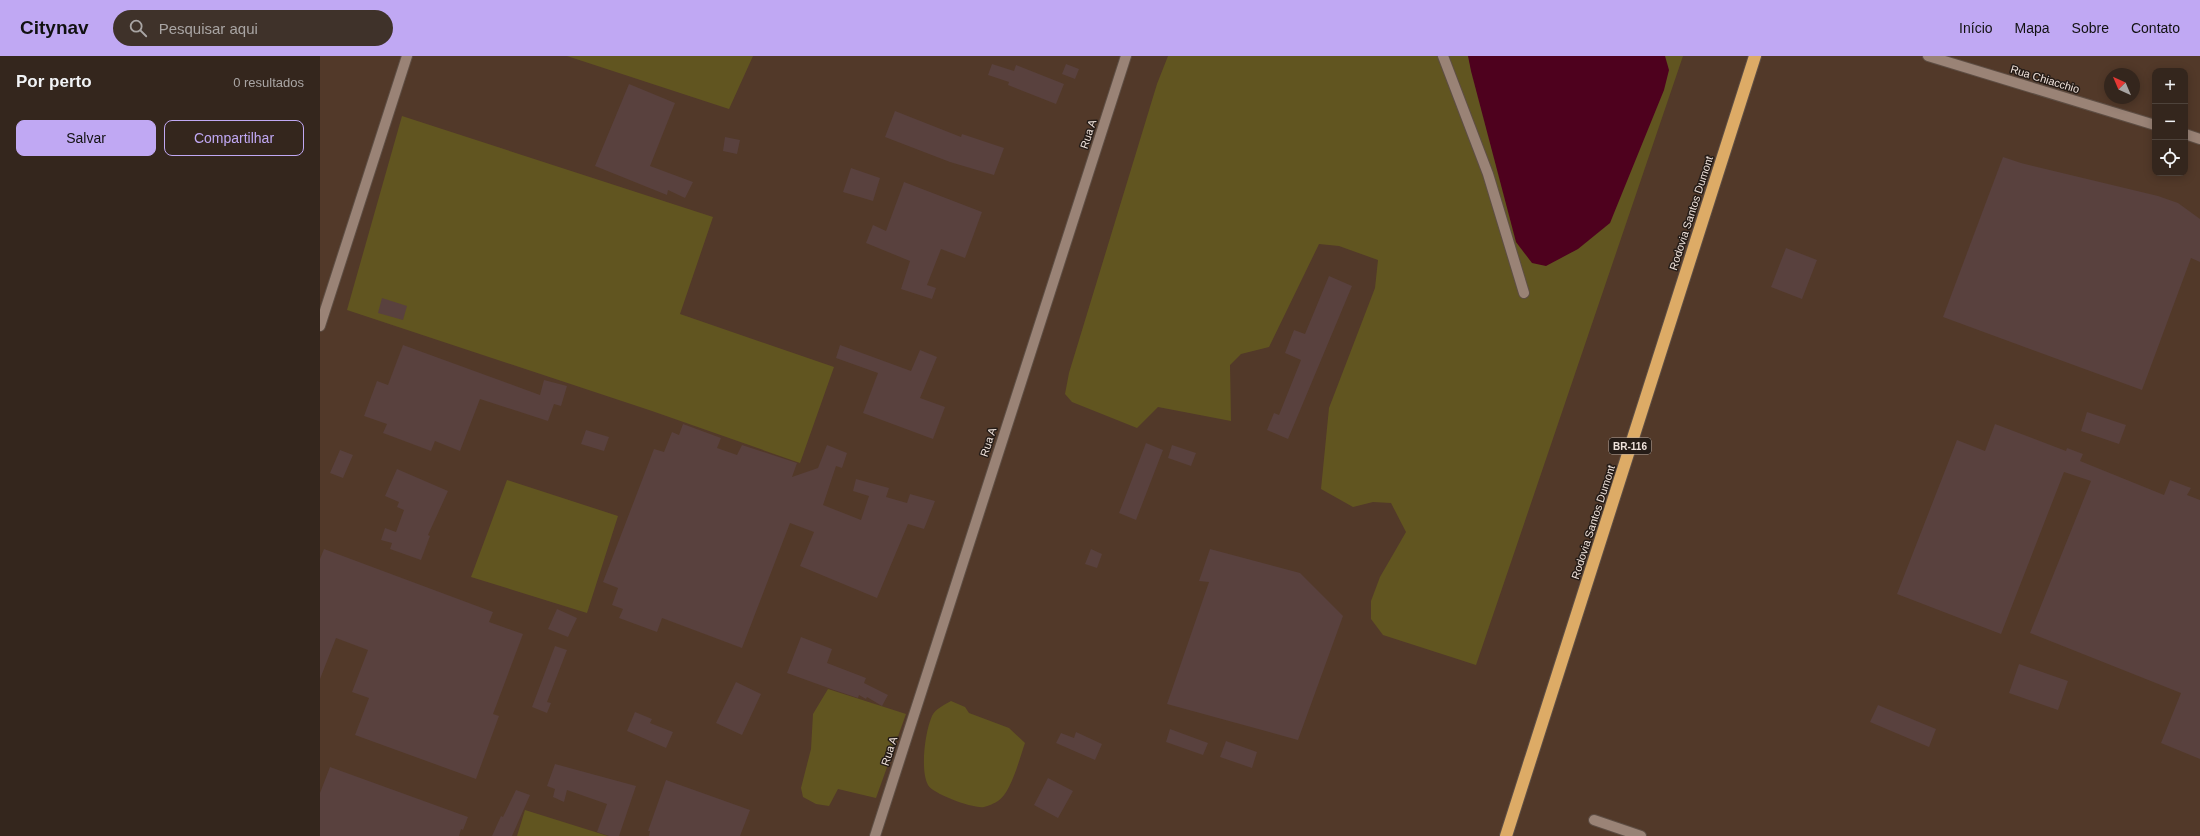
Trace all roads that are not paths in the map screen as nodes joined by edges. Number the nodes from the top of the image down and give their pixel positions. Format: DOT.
graph roads {
  1 [pos="407,56"];
  2 [pos="1126,56"];
  3 [pos="1443,56"];
  4 [pos="1754,56"];
  5 [pos="1928,56"];
  6 [pos="2152,124"];
  7 [pos="2188,135"];
  8 [pos="2200,139"];
  9 [pos="1524,293"];
  10 [pos="320,326"];
  11 [pos="1594,820"];
  12 [pos="875,836"];
  13 [pos="1506,836"];
  14 [pos="1641,836"];
  1 -- 10 [label="street"];
  2 -- 12 [label="street, Rua A"];
  3 -- 9 [label="street"];
  4 -- 13 [label="highway, Rodovia Santos Dumont / BR-116"];
  5 -- 6 [label="street, Rua Chiacchio"];
  7 -- 8 [label="street"];
  11 -- 14 [label="street"];
}
